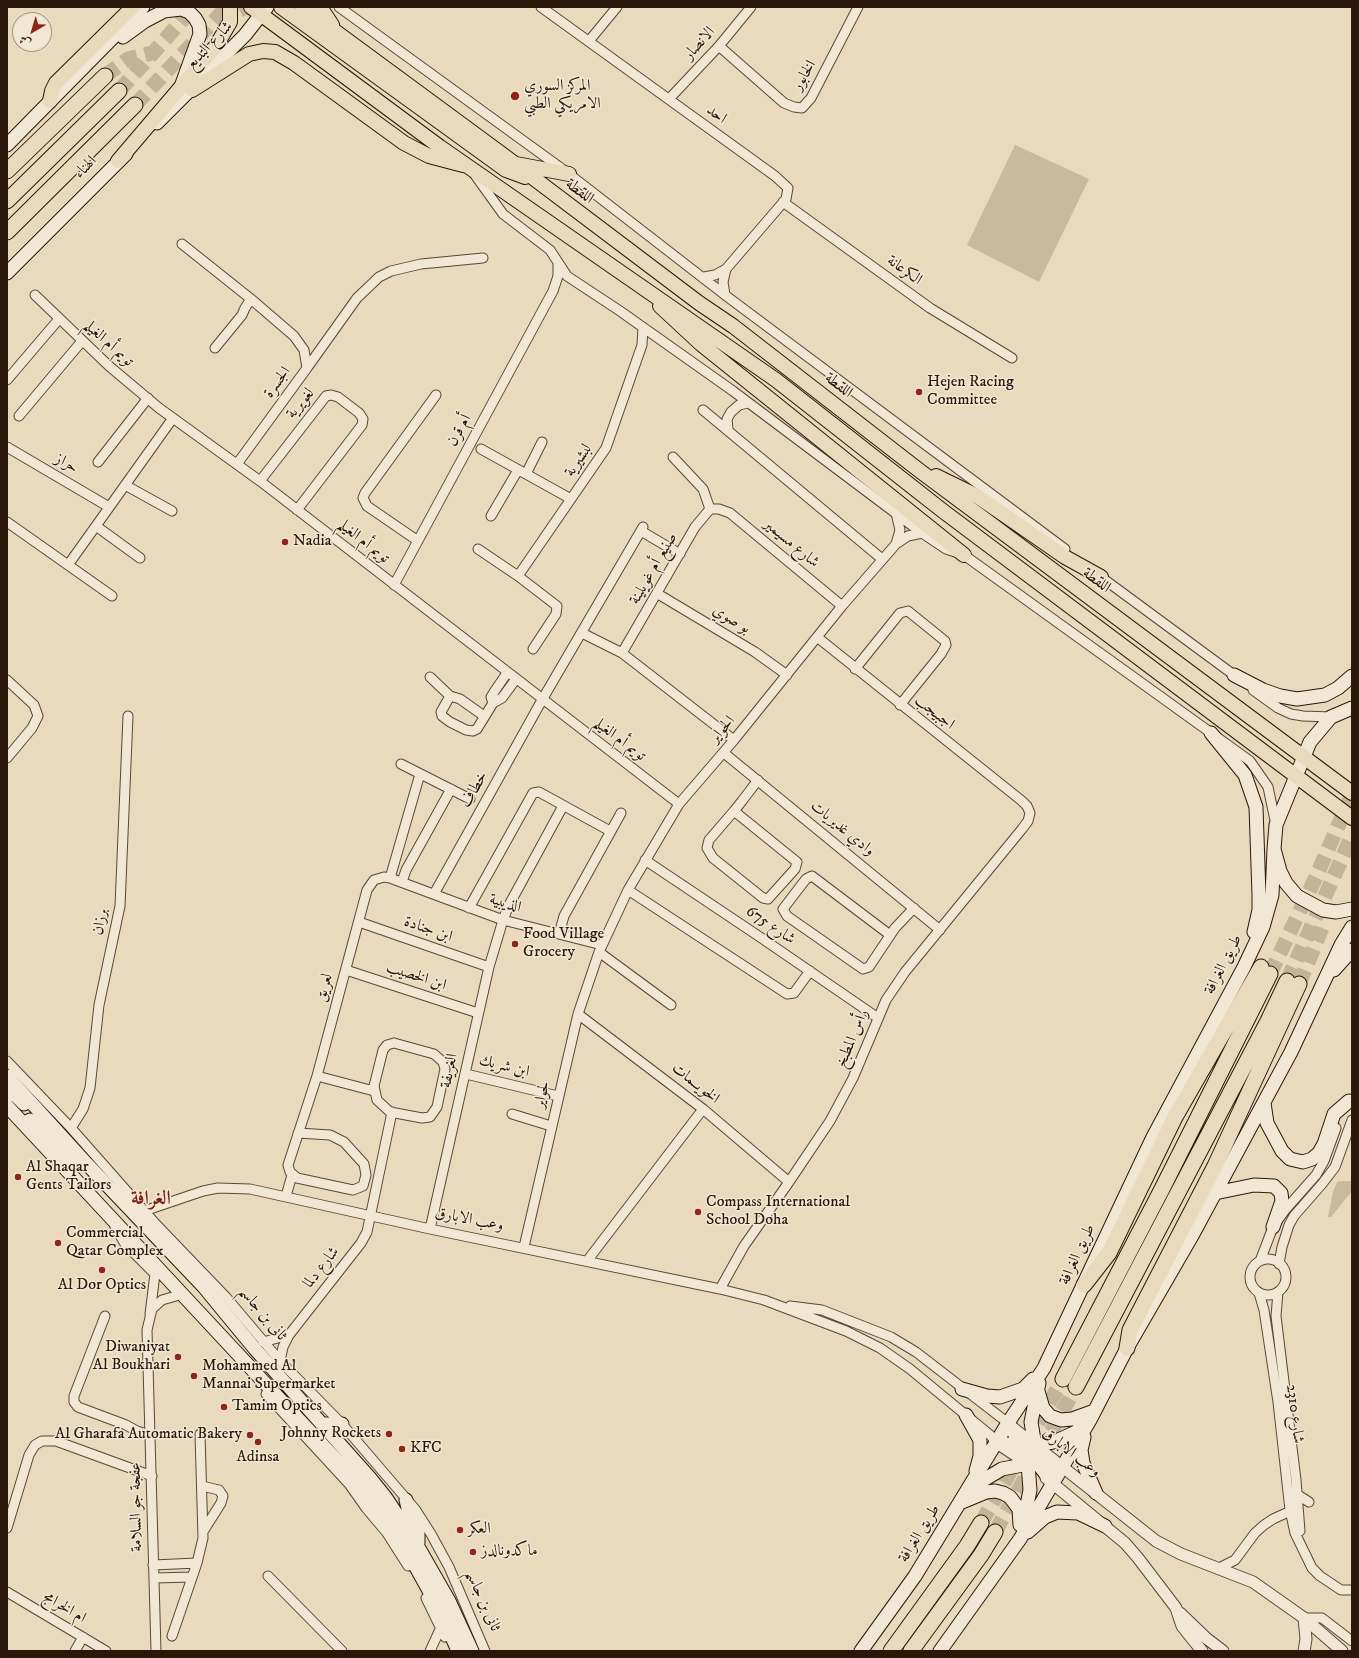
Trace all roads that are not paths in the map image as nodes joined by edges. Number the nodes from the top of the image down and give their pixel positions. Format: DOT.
graph roads {
  1 [pos="133,7"];
  2 [pos="143,7"];
  3 [pos="230,7"];
  4 [pos="281,7"];
  5 [pos="302,7"];
  6 [pos="320,7"];
  7 [pos="338,7"];
  8 [pos="541,7"];
  9 [pos="617,7"];
  10 [pos="751,7"];
  11 [pos="858,7"];
  12 [pos="259,9"];
  13 [pos="340,35"];
  14 [pos="589,41"];
  15 [pos="719,46"];
  16 [pos="96,56"];
  17 [pos="105,76"];
  18 [pos="187,87"];
  19 [pos="119,91"];
  20 [pos="669,99"];
  21 [pos="50,101"];
  22 [pos="135,105"];
  23 [pos="8,143"];
  24 [pos="118,161"];
  25 [pos="513,163"];
  26 [pos="469,166"];
  27 [pos="7,171"];
  28 [pos="569,174"];
  29 [pos="540,184"];
  30 [pos="7,201"];
  31 [pos="783,202"];
  32 [pos="7,232"];
  33 [pos="182,244"];
  34 [pos="483,258"];
  35 [pos="558,262"];
  36 [pos="726,269"];
  37 [pos="7,273"];
  38 [pos="704,277"];
  39 [pos="577,282"];
  40 [pos="638,284"];
  41 [pos="553,291"];
  42 [pos="725,294"];
  43 [pos="35,295"];
  44 [pos="254,301"];
  45 [pos="59,319"];
  46 [pos="643,327"];
  47 [pos="658,337"];
  48 [pos="82,341"];
  49 [pos="215,348"];
  50 [pos="640,350"];
  51 [pos="1012,358"];
  52 [pos="307,368"];
  53 [pos="7,380"];
  54 [pos="733,391"];
  55 [pos="436,395"];
  56 [pos="148,398"];
  57 [pos="748,403"];
  58 [pos="703,410"];
  59 [pos="730,411"];
  60 [pos="19,416"];
  61 [pos="173,418"];
  62 [pos="716,419"];
  63 [pos="728,429"];
  64 [pos="542,442"];
  65 [pos="7,447"];
  66 [pos="481,449"];
  67 [pos="673,457"];
  68 [pos="98,462"];
  69 [pos="237,464"];
  70 [pos="920,471"];
  71 [pos="522,472"];
  72 [pos="260,481"];
  73 [pos="873,482"];
  74 [pos="125,485"];
  75 [pos="571,499"];
  76 [pos="109,507"];
  77 [pos="710,509"];
  78 [pos="297,510"];
  79 [pos="893,510"];
  80 [pos="172,511"];
  81 [pos="491,516"];
  82 [pos="7,522"];
  83 [pos="96,526"];
  84 [pos="922,533"];
  85 [pos="418,541"];
  86 [pos="896,544"];
  87 [pos="478,549"];
  88 [pos="680,554"];
  89 [pos="964,555"];
  90 [pos="140,558"];
  91 [pos="882,559"];
  92 [pos="68,565"];
  93 [pos="518,576"];
  94 [pos="1101,577"];
  95 [pos="394,585"];
  96 [pos="658,594"];
  97 [pos="112,596"];
  98 [pos="842,606"];
  99 [pos="582,633"];
  100 [pos="818,637"];
  101 [pos="533,649"];
  102 [pos="622,653"];
  103 [pos="855,669"];
  104 [pos="507,673"];
  105 [pos="787,675"];
  106 [pos="1234,675"];
  107 [pos="1352,676"];
  108 [pos="430,677"];
  109 [pos="7,680"];
  110 [pos="516,680"];
  111 [pos="450,696"];
  112 [pos="542,700"];
  113 [pos="493,703"];
  114 [pos="900,705"];
  115 [pos="1352,707"];
  116 [pos="128,716"];
  117 [pos="484,716"];
  118 [pos="1331,717"];
  119 [pos="1211,732"];
  120 [pos="734,740"];
  121 [pos="724,753"];
  122 [pos="1303,756"];
  123 [pos="7,758"];
  124 [pos="401,764"];
  125 [pos="420,774"];
  126 [pos="1295,776"];
  127 [pos="759,781"];
  128 [pos="451,790"];
  129 [pos="1352,793"];
  130 [pos="470,799"];
  131 [pos="680,804"];
  132 [pos="563,806"];
  133 [pos="734,810"];
  134 [pos="620,813"];
  135 [pos="1030,813"];
  136 [pos="1352,818"];
  137 [pos="1276,825"];
  138 [pos="610,831"];
  139 [pos="1274,849"];
  140 [pos="396,854"];
  141 [pos="412,860"];
  142 [pos="645,860"];
  143 [pos="390,878"];
  144 [pos="402,882"];
  145 [pos="627,892"];
  146 [pos="434,894"];
  147 [pos="911,906"];
  148 [pos="469,908"];
  149 [pos="1352,909"];
  150 [pos="503,920"];
  151 [pos="359,922"];
  152 [pos="1352,927"];
  153 [pos="940,930"];
  154 [pos="892,932"];
  155 [pos="559,934"];
  156 [pos="600,948"];
  157 [pos="1352,950"];
  158 [pos="489,967"];
  159 [pos="1244,967"];
  160 [pos="346,970"];
  161 [pos="810,971"];
  162 [pos="1326,978"];
  163 [pos="671,1005"];
  164 [pos="478,1013"];
  165 [pos="578,1014"];
  166 [pos="878,1018"];
  167 [pos="7,1061"];
  168 [pos="466,1074"];
  169 [pos="317,1076"];
  170 [pos="8,1077"];
  171 [pos="374,1091"];
  172 [pos="7,1093"];
  173 [pos="558,1096"];
  174 [pos="1350,1099"];
  175 [pos="1264,1103"];
  176 [pos="703,1109"];
  177 [pos="392,1112"];
  178 [pos="13,1114"];
  179 [pos="512,1114"];
  180 [pos="1352,1120"];
  181 [pos="551,1126"];
  182 [pos="71,1128"];
  183 [pos="298,1133"];
  184 [pos="78,1165"];
  185 [pos="366,1170"];
  186 [pos="380,1171"];
  187 [pos="292,1175"];
  188 [pos="790,1182"];
  189 [pos="1215,1193"];
  190 [pos="286,1196"];
  191 [pos="162,1205"];
  192 [pos="144,1211"];
  193 [pos="371,1215"];
  194 [pos="113,1220"];
  195 [pos="154,1222"];
  196 [pos="1273,1227"];
  197 [pos="430,1229"];
  198 [pos="524,1247"];
  199 [pos="171,1251"];
  200 [pos="588,1261"];
  201 [pos="1260,1261"];
  202 [pos="1279,1264"];
  203 [pos="155,1274"];
  204 [pos="1084,1285"];
  205 [pos="720,1289"];
  206 [pos="1278,1292"];
  207 [pos="1259,1293"];
  208 [pos="176,1296"];
  209 [pos="770,1303"];
  210 [pos="150,1315"];
  211 [pos="105,1316"];
  212 [pos="231,1319"];
  213 [pos="247,1322"];
  214 [pos="289,1335"];
  215 [pos="263,1342"];
  216 [pos="1128,1348"];
  217 [pos="280,1361"];
  218 [pos="1044,1368"];
  219 [pos="1063,1379"];
  220 [pos="1076,1387"];
  221 [pos="962,1389"];
  222 [pos="1037,1389"];
  223 [pos="966,1415"];
  224 [pos="1092,1415"];
  225 [pos="1008,1423"];
  226 [pos="323,1424"];
  227 [pos="342,1424"];
  228 [pos="150,1432"];
  229 [pos="200,1434"];
  230 [pos="997,1443"];
  231 [pos="1020,1445"];
  232 [pos="1034,1446"];
  233 [pos="1033,1464"];
  234 [pos="1063,1466"];
  235 [pos="152,1476"];
  236 [pos="1052,1483"];
  237 [pos="202,1486"];
  238 [pos="970,1488"];
  239 [pos="1096,1494"];
  240 [pos="1298,1495"];
  241 [pos="406,1500"];
  242 [pos="360,1501"];
  243 [pos="962,1502"];
  244 [pos="1309,1502"];
  245 [pos="1294,1509"];
  246 [pos="385,1516"];
  247 [pos="981,1523"];
  248 [pos="1105,1526"];
  249 [pos="7,1528"];
  250 [pos="204,1530"];
  251 [pos="995,1532"];
  252 [pos="1020,1539"];
  253 [pos="417,1544"];
  254 [pos="197,1563"];
  255 [pos="153,1565"];
  256 [pos="1219,1568"];
  257 [pos="268,1576"];
  258 [pos="192,1577"];
  259 [pos="154,1578"];
  260 [pos="1352,1590"];
  261 [pos="7,1592"];
  262 [pos="1176,1608"];
  263 [pos="1304,1618"];
  264 [pos="441,1627"];
  265 [pos="83,1636"];
  266 [pos="172,1636"];
  267 [pos="1352,1642"];
  268 [pos="75,1651"];
  269 [pos="106,1651"];
  270 [pos="156,1651"];
  271 [pos="342,1651"];
  272 [pos="430,1651"];
  273 [pos="451,1651"];
  274 [pos="458,1651"];
  275 [pos="472,1651"];
  276 [pos="485,1651"];
  277 [pos="861,1651"];
  278 [pos="891,1651"];
  279 [pos="911,1651"];
  280 [pos="940,1651"];
  281 [pos="1202,1651"];
  282 [pos="1222,1651"];
  283 [pos="1304,1651"];
  284 [pos="1342,1651"];
  1 -- 21 [label="main road"];
  2 -- 16 [label="main road"];
  3 -- 18 [label="main road"];
  4 -- 29 [label="main road"];
  5 -- 13 [label="main road, اللقطة"];
  6 -- 13 [label="main road"];
  7 -- 28 [label="street, اللقطة"];
  8 -- 14 [label="street, احد"];
  9 -- 14 [label="street"];
  10 -- 15 [label="street, الانصار"];
  11 -- 15 [label="street, الخابور"];
  12 -- 18 [label="main road, شارع البديع"];
  12 -- 26 [label="main road"];
  13 -- 25 [label="main road, اللقطة"];
  14 -- 20 [label="street, احد"];
  15 -- 20 [label="street, الانصار"];
  16 -- 18 [label="main road"];
  16 -- 21 [label="main road"];
  17 -- 27 [label="highway"];
  18 -- 24 [label="main road"];
  18 -- 26 [label="main road"];
  19 -- 30 [label="highway, الهناء"];
  20 -- 31 [label="street, احد"];
  21 -- 23 [label="main road"];
  22 -- 32 [label="highway, الهناء"];
  24 -- 37 [label="main road, الهناء"];
  25 -- 28 [label="main road"];
  25 -- 29 [label="main road, اللقطة"];
  26 -- 35 [label="street"];
  26 -- 40 [label="main road"];
  28 -- 38 [label="street, اللقطة"];
  29 -- 70 [label="main road, اللقطة"];
  31 -- 36 [label="street"];
  31 -- 51 [label="street, الكرعانة"];
  33 -- 44 [label="street, الجسرة"];
  34 -- 52 [label="street"];
  35 -- 39 [label="street"];
  35 -- 41 [label="street, أم قرن"];
  36 -- 38 [label="street"];
  36 -- 42 [label="street"];
  38 -- 42 [label="street, اللقطة"];
  39 -- 41 [label="street"];
  39 -- 46 [label="street"];
  40 -- 73 [label="main road"];
  40 -- 126 [label="main road"];
  41 -- 85 [label="street, أم قرن"];
  42 -- 94 [label="street, اللقطة"];
  43 -- 45 [label="street, تويم أم الغيلم"];
  44 -- 49 [label="street"];
  44 -- 52 [label="street, الجسرة"];
  45 -- 48 [label="street, تويم أم الغيلم"];
  45 -- 53 [label="street"];
  46 -- 47 [label="street"];
  46 -- 50 [label="street, لبشيرية"];
  47 -- 50 [label="street"];
  47 -- 54 [label="street"];
  48 -- 56 [label="street, تويم أم الغيلم"];
  48 -- 60 [label="street"];
  50 -- 75 [label="street, لبشيرية"];
  52 -- 69 [label="street, الجسرة"];
  54 -- 57 [label="street"];
  54 -- 59 [label="street"];
  55 -- 85 [label="street"];
  56 -- 61 [label="street, تويم أم الغيلم"];
  56 -- 68 [label="street"];
  57 -- 59 [label="street"];
  57 -- 79 [label="street"];
  58 -- 62 [label="street"];
  59 -- 62 [label="street"];
  59 -- 63 [label="street"];
  61 -- 69 [label="street, تويم أم الغيلم"];
  61 -- 74 [label="street"];
  62 -- 63 [label="street"];
  63 -- 91 [label="street"];
  64 -- 71 [label="street"];
  65 -- 76 [label="street, حراز"];
  66 -- 71 [label="street"];
  67 -- 77 [label="street"];
  69 -- 72 [label="street, تويم أم الغيلم"];
  70 -- 94 [label="main road"];
  70 -- 122 [label="main road, اللقطة"];
  71 -- 75 [label="street"];
  71 -- 81 [label="street"];
  72 -- 78 [label="street, تويم أم الغيلم"];
  72 -- 78 [label="street, لغويرية"];
  73 -- 79 [label="main road"];
  73 -- 89 [label="main road"];
  74 -- 76 [label="street"];
  74 -- 80 [label="street"];
  75 -- 93 [label="street, لبشيرية"];
  76 -- 83 [label="street"];
  77 -- 88 [label="street, صنيع أم غويلينة"];
  77 -- 98 [label="street, شارع مسيمير"];
  78 -- 95 [label="street, تويم أم الغيلم"];
  79 -- 84 [label="street"];
  79 -- 86 [label="street"];
  82 -- 92 [label="street"];
  83 -- 90 [label="street"];
  83 -- 92 [label="street"];
  84 -- 86 [label="street, الحواير"];
  84 -- 89 [label="street"];
  85 -- 95 [label="street, أم قرن"];
  86 -- 91 [label="street, الحواير"];
  87 -- 93 [label="street"];
  88 -- 96 [label="street, صنيع أم غويلينة"];
  88 -- 99 [label="street"];
  89 -- 119 [label="street"];
  91 -- 98 [label="street, الحواير"];
  92 -- 97 [label="street"];
  93 -- 101 [label="street"];
  94 -- 106 [label="street, اللقطة"];
  95 -- 104 [label="street, تويم أم الغيلم"];
  96 -- 102 [label="street, صنيع أم غويلينة"];
  96 -- 105 [label="street, بو صوي"];
  98 -- 100 [label="street, الحواير"];
  99 -- 102 [label="street"];
  99 -- 112 [label="street"];
  100 -- 103 [label="street, اجبيجب"];
  100 -- 105 [label="street, الحواير"];
  102 -- 120 [label="street"];
  103 -- 114 [label="street, اجبيجب"];
  103 -- 114 [label="street"];
  104 -- 110 [label="street, تويم أم الغيلم"];
  104 -- 113 [label="street"];
  105 -- 120 [label="street, الحواير"];
  106 -- 107 [label="main road"];
  106 -- 118 [label="street, اللقطة"];
  108 -- 111 [label="street"];
  109 -- 123 [label="street"];
  110 -- 112 [label="street, تويم أم الغيلم"];
  110 -- 113 [label="street"];
  111 -- 117 [label="street"];
  111 -- 117 [label="street"];
  112 -- 131 [label="street, تويم أم الغيلم"];
  112 -- 146 [label="street, خطاف"];
  113 -- 117 [label="street"];
  114 -- 135 [label="street, اجبيجب"];
  115 -- 118 [label="main road"];
  116 -- 182 [label="street, برزان"];
  118 -- 122 [label="main road, طريق الغرافة"];
  119 -- 137 [label="street"];
  119 -- 159 [label="main road"];
  120 -- 121 [label="street, الحواير"];
  121 -- 127 [label="street, وادي غديريات"];
  121 -- 131 [label="street, الحواير"];
  122 -- 126 [label="main road, طريق الغرافة"];
  122 -- 129 [label="main road, اللقطة"];
  124 -- 125 [label="street"];
  125 -- 128 [label="street"];
  125 -- 140 [label="street"];
  126 -- 136 [label="main road"];
  126 -- 137 [label="main road, طريق الغرافة"];
  127 -- 133 [label="street"];
  127 -- 147 [label="street, وادي غديريات"];
  128 -- 130 [label="street"];
  128 -- 141 [label="street"];
  131 -- 142 [label="street, الحواير"];
  132 -- 138 [label="street"];
  132 -- 148 [label="street"];
  132 -- 150 [label="street, الغريفة"];
  133 -- 133 [label="street"];
  134 -- 138 [label="street"];
  135 -- 153 [label="street, رأس المطبخ"];
  137 -- 139 [label="main road, طريق الغرافة"];
  138 -- 155 [label="street"];
  139 -- 149 [label="main road"];
  139 -- 159 [label="main road, طريق الغرافة"];
  140 -- 141 [label="street"];
  140 -- 143 [label="street"];
  141 -- 144 [label="street"];
  142 -- 145 [label="street, الحواير"];
  142 -- 161 [label="street, شارع 675"];
  143 -- 144 [label="street"];
  143 -- 151 [label="street, لعريق"];
  144 -- 146 [label="street, الذيبية"];
  145 -- 156 [label="street, الحواير"];
  145 -- 161 [label="street"];
  146 -- 148 [label="street, الذيبية"];
  147 -- 153 [label="street, وادي غديريات"];
  147 -- 154 [label="street"];
  148 -- 150 [label="street, الذيبية"];
  150 -- 155 [label="street, الذيبية"];
  150 -- 158 [label="street, الغريفة"];
  151 -- 158 [label="street, ابن جنادة"];
  151 -- 160 [label="street, لعريق"];
  152 -- 162 [label="main road"];
  153 -- 166 [label="street, رأس المطبخ"];
  154 -- 154 [label="street"];
  155 -- 156 [label="street, الذيبية"];
  156 -- 163 [label="street, الذيبية"];
  156 -- 165 [label="street, لحواير"];
  157 -- 162 [label="main road"];
  158 -- 164 [label="street, الغريفة"];
  159 -- 204 [label="main road, طريق الغرافة"];
  160 -- 164 [label="street, ابن الخصيب"];
  160 -- 169 [label="street, لعريق"];
  161 -- 166 [label="street, شارع 675"];
  162 -- 175 [label="main road"];
  164 -- 168 [label="street, الغريفة"];
  165 -- 173 [label="street, لحواير"];
  165 -- 176 [label="street, الخويــمات"];
  166 -- 188 [label="street, رأس المطبخ"];
  167 -- 182 [label="street, ثانى بن جاسم"];
  168 -- 173 [label="street, ابن شريك"];
  168 -- 197 [label="street, الغريفة"];
  169 -- 171 [label="street"];
  169 -- 183 [label="street, لعريق"];
  170 -- 172 [label="street"];
  170 -- 199 [label="main road, ثانى بن جاسم"];
  171 -- 177 [label="street"];
  171 -- 177 [label="street"];
  172 -- 184 [label="main road"];
  173 -- 181 [label="street, لحواير"];
  174 -- 175 [label="main road"];
  174 -- 196 [label="street"];
  175 -- 189 [label="main road"];
  176 -- 188 [label="street, الخويــمات"];
  176 -- 200 [label="street"];
  177 -- 186 [label="street, شارع دلما"];
  178 -- 184 [label="main road"];
  178 -- 194 [label="main road"];
  179 -- 181 [label="street"];
  180 -- 202 [label="street"];
  181 -- 198 [label="street, لحواير"];
  182 -- 192 [label="street, ثانى بن جاسم"];
  183 -- 185 [label="street"];
  183 -- 187 [label="street, لعريق"];
  184 -- 199 [label="main road"];
  185 -- 186 [label="street"];
  185 -- 187 [label="street"];
  186 -- 193 [label="street, شارع دلما"];
  187 -- 190 [label="street"];
  188 -- 205 [label="street, رأس المطبخ"];
  189 -- 196 [label="main road"];
  189 -- 216 [label="main road"];
  190 -- 191 [label="street, وعب الابارق"];
  190 -- 193 [label="street, وعب الابارق"];
  191 -- 192 [label="street, وعب الابارق"];
  191 -- 195 [label="street"];
  192 -- 195 [label="street, ثانى بن جاسم"];
  193 -- 197 [label="street, وعب الابارق"];
  193 -- 214 [label="street, شارع دلما"];
  194 -- 203 [label="street"];
  194 -- 246 [label="main road"];
  195 -- 213 [label="street, ثانى بن جاسم"];
  196 -- 201 [label="street"];
  197 -- 198 [label="street, وعب الابارق"];
  198 -- 200 [label="street, وعب الابارق"];
  199 -- 212 [label="main road, ثانى بن جاسم"];
  200 -- 205 [label="street, وعب الابارق"];
  201 -- 202 [label="street"];
  201 -- 207 [label="street"];
  202 -- 206 [label="street"];
  203 -- 208 [label="street"];
  203 -- 210 [label="street, عفجة جو السلامة"];
  204 -- 218 [label="main road, طريق الغرافة"];
  204 -- 219 [label="highway"];
  205 -- 209 [label="street, وعب الابارق"];
  206 -- 207 [label="street"];
  206 -- 240 [label="street, شارع 2310"];
  207 -- 245 [label="street, شارع 2310"];
  208 -- 210 [label="street"];
  208 -- 242 [label="street"];
  209 -- 221 [label="street, وعب الابارق"];
  209 -- 223 [label="street, وعب الابارق"];
  210 -- 228 [label="street, عفجة جو السلامة"];
  211 -- 228 [label="street"];
  212 -- 213 [label="main road"];
  212 -- 226 [label="main road, ثانى بن جاسم"];
  213 -- 215 [label="street, ثانى بن جاسم"];
  214 -- 215 [label="street"];
  214 -- 217 [label="street, شارع دلما"];
  215 -- 217 [label="street, ثانى بن جاسم"];
  216 -- 220 [label="highway"];
  216 -- 224 [label="main road"];
  217 -- 227 [label="street, ثانى بن جاسم"];
  218 -- 221 [label="main road"];
  218 -- 222 [label="main road"];
  218 -- 225 [label="main road, طريق الغرافة"];
  221 -- 225 [label="street, وعب الابارق"];
  222 -- 224 [label="main road"];
  222 -- 232 [label="main road"];
  223 -- 230 [label="street, وعب الابارق"];
  223 -- 238 [label="main road"];
  224 -- 232 [label="main road"];
  224 -- 234 [label="main road"];
  224 -- 239 [label="main road"];
  225 -- 230 [label="main road, طريق الغرافة"];
  225 -- 231 [label="main road"];
  225 -- 232 [label="street, وعب الابارق"];
  226 -- 227 [label="main road"];
  226 -- 253 [label="main road, ثانى بن جاسم"];
  227 -- 241 [label="street, ثانى بن جاسم"];
  228 -- 235 [label="street, عفجة جو السلامة"];
  229 -- 237 [label="street"];
  230 -- 231 [label="main road"];
  230 -- 233 [label="street, وعب الابارق"];
  230 -- 238 [label="main road, طريق الغرافة"];
  231 -- 232 [label="main road"];
  231 -- 233 [label="main road"];
  232 -- 233 [label="main road"];
  232 -- 234 [label="street, وعب الابارق"];
  233 -- 234 [label="main road"];
  233 -- 236 [label="main road"];
  233 -- 238 [label="main road"];
  233 -- 252 [label="main road"];
  234 -- 236 [label="main road"];
  234 -- 239 [label="street, وعب الابارق"];
  235 -- 249 [label="street"];
  235 -- 255 [label="street, عفجة جو السلامة"];
  236 -- 248 [label="street"];
  236 -- 252 [label="main road"];
  237 -- 250 [label="street"];
  237 -- 250 [label="street"];
  238 -- 243 [label="main road, طريق الغرافة"];
  239 -- 256 [label="street, وعب الابارق"];
  240 -- 244 [label="street"];
  240 -- 245 [label="street, شارع 2310"];
  241 -- 253 [label="main road"];
  241 -- 276 [label="street, ثانى بن جاسم"];
  242 -- 246 [label="main road"];
  242 -- 264 [label="street"];
  243 -- 252 [label="main road"];
  243 -- 277 [label="main road, طريق الغرافة"];
  245 -- 256 [label="street"];
  245 -- 260 [label="street, شارع 2310"];
  246 -- 274 [label="main road"];
  247 -- 278 [label="highway"];
  248 -- 252 [label="main road"];
  248 -- 262 [label="street"];
  250 -- 254 [label="street"];
  251 -- 279 [label="highway"];
  252 -- 280 [label="main road"];
  253 -- 275 [label="main road, ثانى بن جاسم"];
  254 -- 255 [label="street"];
  254 -- 258 [label="street"];
  255 -- 259 [label="street, عفجة جو السلامة"];
  256 -- 263 [label="street, وعب الابارق"];
  257 -- 271 [label="street"];
  258 -- 259 [label="street"];
  258 -- 266 [label="street"];
  259 -- 270 [label="street, عفجة جو السلامة"];
  261 -- 265 [label="street, ام الخرامج"];
  262 -- 281 [label="street"];
  262 -- 282 [label="street"];
  263 -- 267 [label="street"];
  263 -- 283 [label="street"];
  263 -- 284 [label="street, وعب الابارق"];
  264 -- 272 [label="street"];
  264 -- 273 [label="street"];
  265 -- 268 [label="street"];
  265 -- 269 [label="street, ام الخرامج"];
}
